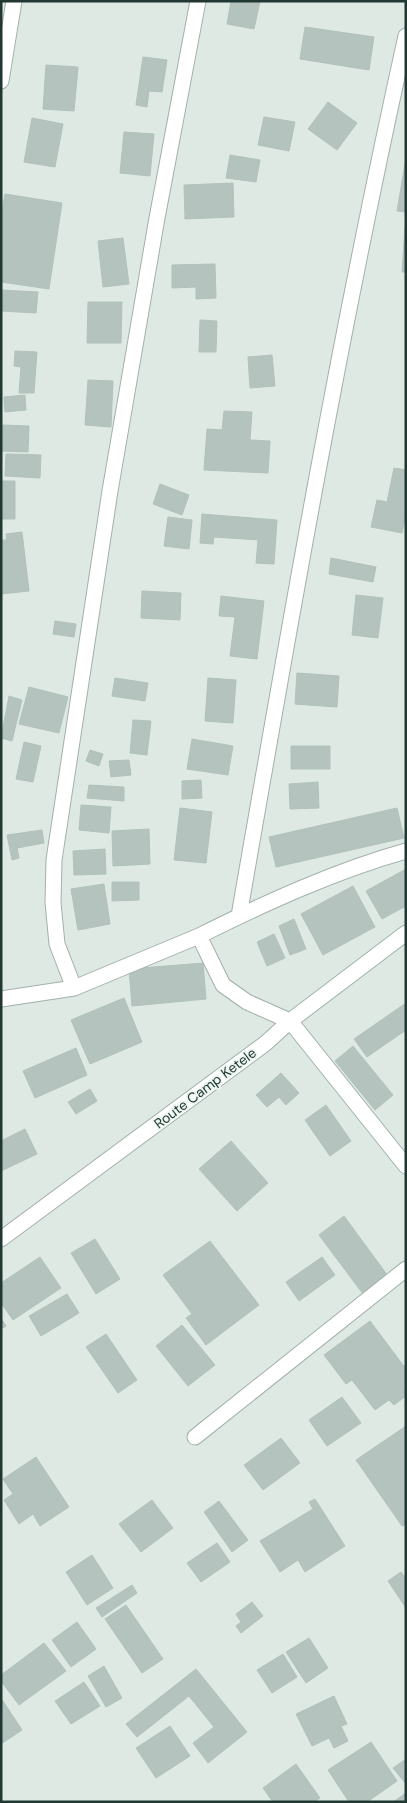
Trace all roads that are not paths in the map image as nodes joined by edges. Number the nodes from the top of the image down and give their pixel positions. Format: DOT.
graph roads {
  1 [pos="14,1"];
  2 [pos="198,1"];
  3 [pos="406,36"];
  4 [pos="1,81"];
  5 [pos="406,851"];
  6 [pos="239,916"];
  7 [pos="406,933"];
  8 [pos="199,936"];
  9 [pos="74,988"];
  10 [pos="1,1000"];
  11 [pos="290,1020"];
  12 [pos="406,1166"];
  13 [pos="1,1239"];
  14 [pos="406,1269"];
  15 [pos="195,1437"];
  1 -- 4 [label="street"];
  2 -- 9 [label="street"];
  3 -- 6 [label="street"];
  5 -- 6 [label="street"];
  6 -- 8 [label="street"];
  7 -- 11 [label="street, Route Camp Ketele"];
  8 -- 9 [label="street"];
  8 -- 11 [label="street"];
  9 -- 10 [label="street"];
  11 -- 12 [label="street"];
  11 -- 13 [label="street, Route Camp Ketele"];
  14 -- 15 [label="street"];
}
